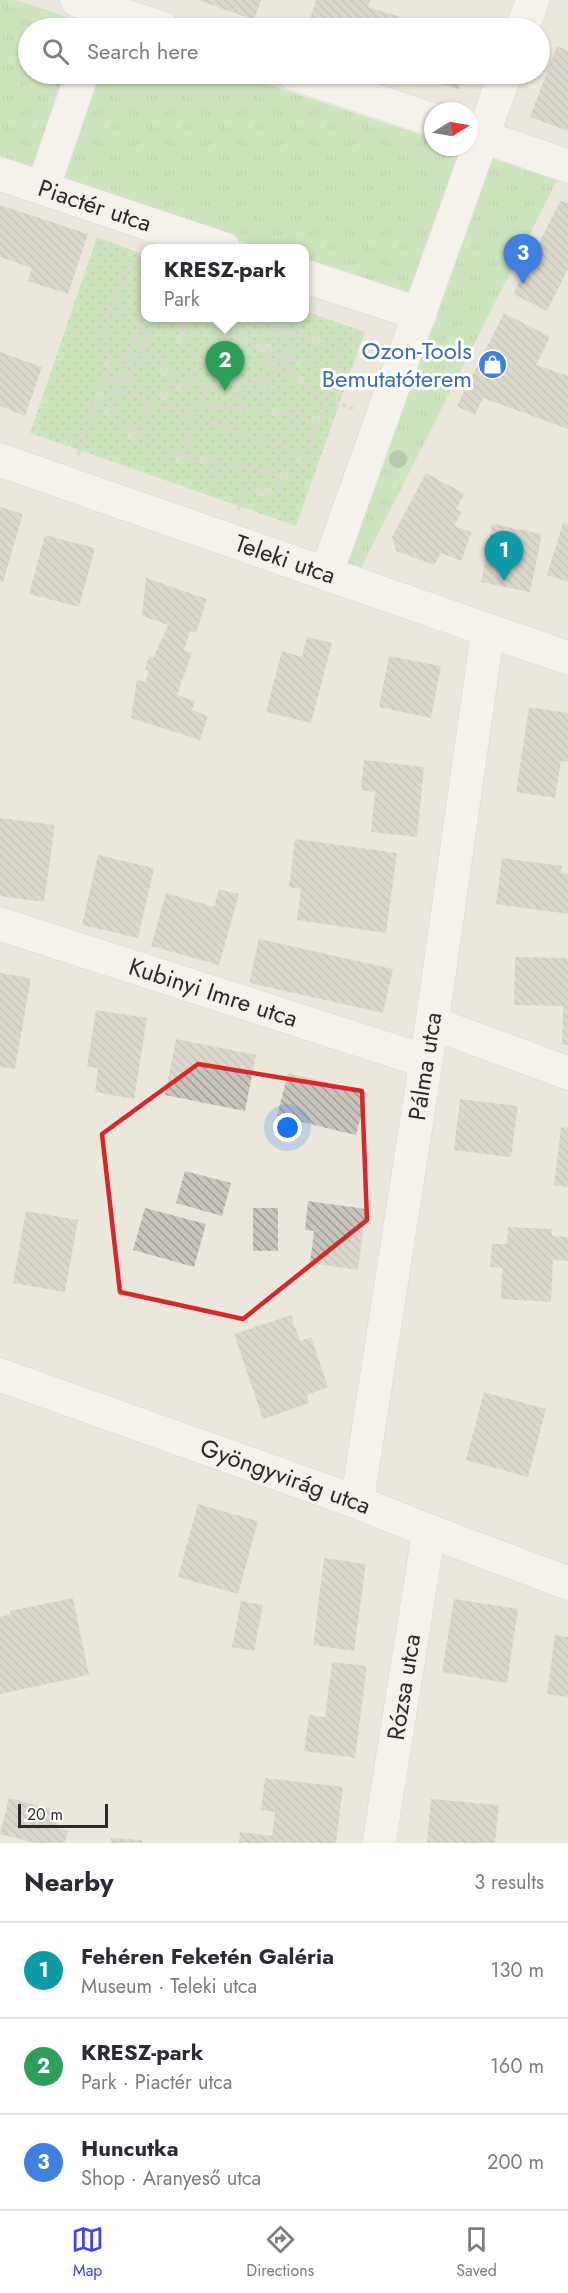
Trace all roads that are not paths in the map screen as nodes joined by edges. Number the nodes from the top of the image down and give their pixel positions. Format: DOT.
graph roads {
  1 [pos="533,0"];
  2 [pos="93,13"];
  3 [pos="116,18"];
  4 [pos="526,18"];
  5 [pos="79,84"];
  6 [pos="325,84"];
  7 [pos="500,84"];
  8 [pos="424,117"];
  9 [pos="478,128"];
  10 [pos="478,135"];
  11 [pos="468,156"];
  12 [pos="568,166"];
  13 [pos="0,174"];
  14 [pos="43,188"];
  15 [pos="209,244"];
  16 [pos="309,278"];
  17 [pos="420,314"];
  18 [pos="0,460"];
  19 [pos="326,574"];
  20 [pos="488,630"];
  21 [pos="568,658"];
  22 [pos="0,924"];
  23 [pos="432,1023"];
  24 [pos="425,1061"];
  25 [pos="568,1073"];
  26 [pos="0,1376"];
  27 [pos="357,1502"];
  28 [pos="429,1531"];
  29 [pos="568,1583"];
  30 [pos="379,1843"];
  1 -- 4 [label="street"];
  2 -- 3 [label="street"];
  5 -- 14 [label="street"];
  6 -- 8 [label="street"];
  7 -- 9 [label="street"];
  10 -- 12 [label="street"];
  11 -- 17 [label="street"];
  13 -- 14 [label="street, Piactér utca"];
  14 -- 15 [label="street, Piactér utca"];
  16 -- 17 [label="street"];
  17 -- 19 [label="street"];
  18 -- 19 [label="street, Teleki utca"];
  19 -- 20 [label="street, Teleki utca"];
  20 -- 21 [label="street, Teleki utca"];
  20 -- 23 [label="street, Pálma utca"];
  22 -- 24 [label="street, Kubinyi Imre utca"];
  23 -- 24 [label="street, Pálma utca"];
  23 -- 25 [label="street"];
  24 -- 27 [label="street, Pálma utca"];
  26 -- 27 [label="street, Gyöngyvirág utca"];
  27 -- 28 [label="street, Gyöngyvirág utca"];
  28 -- 29 [label="street, Gyöngyvirág utca"];
  28 -- 30 [label="street, Rózsa utca"];
}
